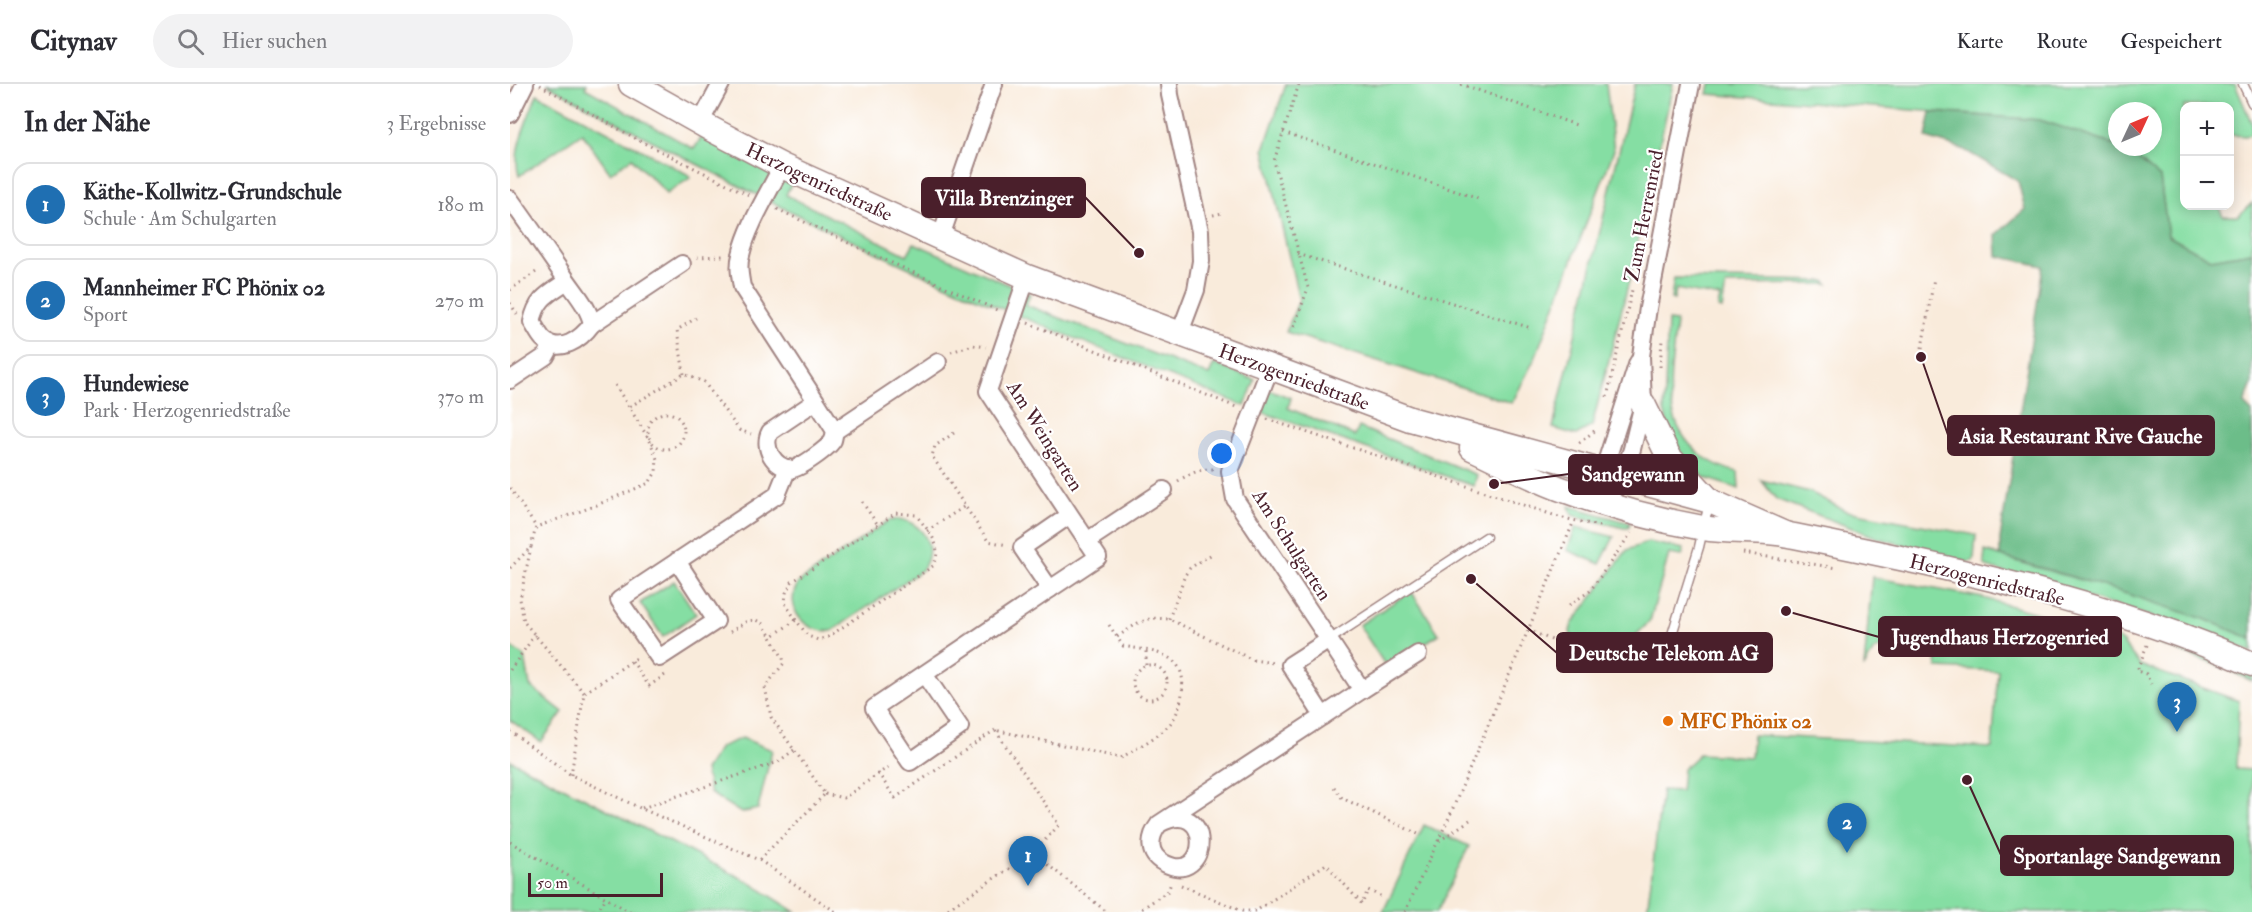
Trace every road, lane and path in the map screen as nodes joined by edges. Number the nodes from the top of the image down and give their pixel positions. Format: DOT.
graph roads {
  1 [pos="525,84"];
  2 [pos="539,84"];
  3 [pos="631,84"];
  4 [pos="721,84"];
  5 [pos="994,84"];
  6 [pos="1170,84"];
  7 [pos="1299,84"];
  8 [pos="1461,84"];
  9 [pos="1691,84"];
  10 [pos="2243,84"];
  11 [pos="2252,103"];
  12 [pos="510,114"];
  13 [pos="700,123"];
  14 [pos="1579,126"];
  15 [pos="1283,132"];
  16 [pos="782,166"];
  17 [pos="510,199"];
  18 [pos="1479,199"];
  19 [pos="764,202"];
  20 [pos="1222,213"];
  21 [pos="1213,215"];
  22 [pos="940,239"];
  23 [pos="1298,254"];
  24 [pos="741,255"];
  25 [pos="553,261"];
  26 [pos="687,261"];
  27 [pos="1027,277"];
  28 [pos="1934,278"];
  29 [pos="567,281"];
  30 [pos="510,290"];
  31 [pos="1013,317"];
  32 [pos="696,318"];
  33 [pos="592,324"];
  34 [pos="1294,327"];
  35 [pos="1531,328"];
  36 [pos="1179,335"];
  37 [pos="552,345"];
  38 [pos="1002,348"];
  39 [pos="1922,348"];
  40 [pos="1618,356"];
  41 [pos="1641,356"];
  42 [pos="944,357"];
  43 [pos="1270,368"];
  44 [pos="684,374"];
  45 [pos="510,380"];
  46 [pos="615,385"];
  47 [pos="816,401"];
  48 [pos="1606,401"];
  49 [pos="1643,404"];
  50 [pos="629,407"];
  51 [pos="1253,414"];
  52 [pos="1410,419"];
  53 [pos="1600,424"];
  54 [pos="835,431"];
  55 [pos="954,433"];
  56 [pos="766,439"];
  57 [pos="650,441"];
  58 [pos="1577,444"];
  59 [pos="788,468"];
  60 [pos="1230,471"];
  61 [pos="1613,474"];
  62 [pos="1187,475"];
  63 [pos="510,488"];
  64 [pos="1164,490"];
  65 [pos="1710,501"];
  66 [pos="862,502"];
  67 [pos="1605,502"];
  68 [pos="965,506"];
  69 [pos="1070,515"];
  70 [pos="1574,521"];
  71 [pos="878,525"];
  72 [pos="536,527"];
  73 [pos="1609,528"];
  74 [pos="1704,529"];
  75 [pos="1620,530"];
  76 [pos="927,531"];
  77 [pos="1785,534"];
  78 [pos="1486,537"];
  79 [pos="1087,541"];
  80 [pos="531,547"];
  81 [pos="1022,548"];
  82 [pos="1740,553"];
  83 [pos="1212,554"];
  84 [pos="677,561"];
  85 [pos="510,568"];
  86 [pos="1846,569"];
  87 [pos="1050,589"];
  88 [pos="1569,605"];
  89 [pos="1169,619"];
  90 [pos="796,620"];
  91 [pos="1109,625"];
  92 [pos="1528,630"];
  93 [pos="535,635"];
  94 [pos="1117,637"];
  95 [pos="1329,640"];
  96 [pos="1554,641"];
  97 [pos="2139,642"];
  98 [pos="652,647"];
  99 [pos="1592,650"];
  100 [pos="1146,651"];
  101 [pos="1418,654"];
  102 [pos="2252,664"];
  103 [pos="1146,665"];
  104 [pos="1290,665"];
  105 [pos="510,670"];
  106 [pos="924,675"];
  107 [pos="2151,684"];
  108 [pos="1362,690"];
  109 [pos="584,693"];
  110 [pos="1323,716"];
  111 [pos="510,731"];
  112 [pos="794,750"];
  113 [pos="905,755"];
  114 [pos="571,775"];
  115 [pos="1334,787"];
  116 [pos="825,794"];
  117 [pos="640,808"];
  118 [pos="1470,820"];
  119 [pos="1159,824"];
  120 [pos="1418,834"];
  121 [pos="510,842"];
  122 [pos="1438,842"];
  123 [pos="1033,853"];
  124 [pos="759,860"];
  125 [pos="606,898"];
  126 [pos="1384,898"];
  127 [pos="597,912"];
  128 [pos="630,912"];
  129 [pos="836,912"];
  130 [pos="943,912"];
  131 [pos="1107,912"];
  132 [pos="1137,912"];
  133 [pos="1405,912"];
  1 -- 12 [label="street"];
  2 -- 19 [label="path"];
  3 -- 13 [label="street, Herzogenriedstraße"];
  4 -- 13 [label="street"];
  5 -- 22 [label="street"];
  6 -- 36 [label="street"];
  7 -- 15 [label="path"];
  8 -- 14 [label="path"];
  9 -- 41 [label="street, Zum Herrenried"];
  10 -- 11 [label="lane"];
  13 -- 16 [label="street, Herzogenriedstraße"];
  15 -- 18 [label="path"];
  15 -- 23 [label="path"];
  16 -- 19 [label="street"];
  16 -- 22 [label="street, Herzogenriedstraße"];
  17 -- 25 [label="street"];
  19 -- 24 [label="street"];
  19 -- 31 [label="path"];
  20 -- 21 [label="path"];
  22 -- 27 [label="street, Herzogenriedstraße"];
  23 -- 34 [label="path"];
  23 -- 35 [label="path"];
  24 -- 26 [label="path"];
  24 -- 47 [label="street"];
  25 -- 29 [label="street"];
  25 -- 30 [label="path"];
  26 -- 33 [label="street"];
  27 -- 31 [label="street, Am Weingarten"];
  27 -- 36 [label="street, Herzogenriedstraße"];
  28 -- 39 [label="path"];
  29 -- 33 [label="street"];
  29 -- 37 [label="street"];
  31 -- 38 [label="street, Am Weingarten"];
  31 -- 51 [label="path"];
  32 -- 44 [label="path"];
  33 -- 37 [label="street"];
  36 -- 43 [label="street, Herzogenriedstraße"];
  37 -- 45 [label="street"];
  38 -- 42 [label="path"];
  38 -- 69 [label="street, Am Weingarten"];
  40 -- 48 [label="path"];
  41 -- 49 [label="street, Zum Herrenried"];
  41 -- 61 [label="street, Zum Herrenried"];
  42 -- 54 [label="street"];
  43 -- 51 [label="street"];
  43 -- 52 [label="street, Herzogenriedstraße"];
  44 -- 50 [label="path"];
  44 -- 56 [label="path"];
  46 -- 50 [label="path"];
  47 -- 54 [label="street"];
  47 -- 56 [label="street"];
  49 -- 61 [label="street, Zum Herrenried"];
  49 -- 65 [label="street"];
  50 -- 57 [label="path"];
  51 -- 60 [label="street"];
  51 -- 70 [label="path"];
  52 -- 61 [label="street, Herzogenriedstraße"];
  52 -- 67 [label="street, Herzogenriedstraße"];
  53 -- 58 [label="path"];
  54 -- 59 [label="street"];
  55 -- 68 [label="path"];
  56 -- 59 [label="street"];
  57 -- 57 [label="path"];
  57 -- 72 [label="path"];
  59 -- 84 [label="street"];
  60 -- 62 [label="path"];
  60 -- 95 [label="street, Am Schulgarten"];
  61 -- 65 [label="street, Herzogenriedstraße"];
  61 -- 67 [label="street, Zum Herrenried"];
  63 -- 72 [label="path"];
  64 -- 79 [label="street"];
  65 -- 74 [label="lane"];
  65 -- 77 [label="street, Herzogenriedstraße"];
  66 -- 71 [label="path"];
  67 -- 74 [label="street, Herzogenriedstraße"];
  68 -- 76 [label="path"];
  68 -- 81 [label="path"];
  69 -- 79 [label="street, Am Weingarten"];
  69 -- 81 [label="street, Am Weingarten"];
  70 -- 73 [label="path"];
  70 -- 92 [label="path"];
  71 -- 76 [label="path"];
  71 -- 90 [label="path"];
  72 -- 80 [label="path"];
  74 -- 77 [label="street, Herzogenriedstraße"];
  74 -- 99 [label="lane"];
  75 -- 88 [label="path"];
  76 -- 90 [label="path"];
  77 -- 102 [label="street, Herzogenriedstraße"];
  78 -- 95 [label="lane"];
  79 -- 87 [label="street, Am Weingarten"];
  80 -- 85 [label="path"];
  80 -- 93 [label="path"];
  81 -- 87 [label="street"];
  82 -- 86 [label="path"];
  83 -- 89 [label="path"];
  84 -- 98 [label="street"];
  84 -- 98 [label="street"];
  87 -- 106 [label="street, Am Weingarten"];
  89 -- 94 [label="path"];
  89 -- 104 [label="path"];
  90 -- 112 [label="path"];
  91 -- 94 [label="path"];
  92 -- 96 [label="path"];
  92 -- 122 [label="path"];
  93 -- 105 [label="path"];
  93 -- 109 [label="path"];
  94 -- 100 [label="path"];
  95 -- 104 [label="street"];
  95 -- 108 [label="street, Am Schulgarten"];
  97 -- 107 [label="path"];
  98 -- 109 [label="path"];
  100 -- 103 [label="path"];
  100 -- 123 [label="path"];
  101 -- 108 [label="street"];
  103 -- 103 [label="path"];
  104 -- 110 [label="street"];
  106 -- 113 [label="street, Am Weingarten"];
  106 -- 113 [label="street"];
  108 -- 110 [label="street"];
  109 -- 114 [label="path"];
  110 -- 119 [label="street"];
  111 -- 114 [label="path"];
  112 -- 116 [label="path"];
  112 -- 117 [label="path"];
  113 -- 116 [label="path"];
  114 -- 117 [label="path"];
  115 -- 120 [label="path"];
  116 -- 124 [label="path"];
  117 -- 124 [label="path"];
  118 -- 122 [label="path"];
  121 -- 125 [label="path"];
  122 -- 133 [label="path"];
  123 -- 130 [label="path"];
  123 -- 131 [label="path"];
  124 -- 129 [label="path"];
  125 -- 127 [label="path"];
  125 -- 128 [label="path"];
  126 -- 132 [label="path"];
}
